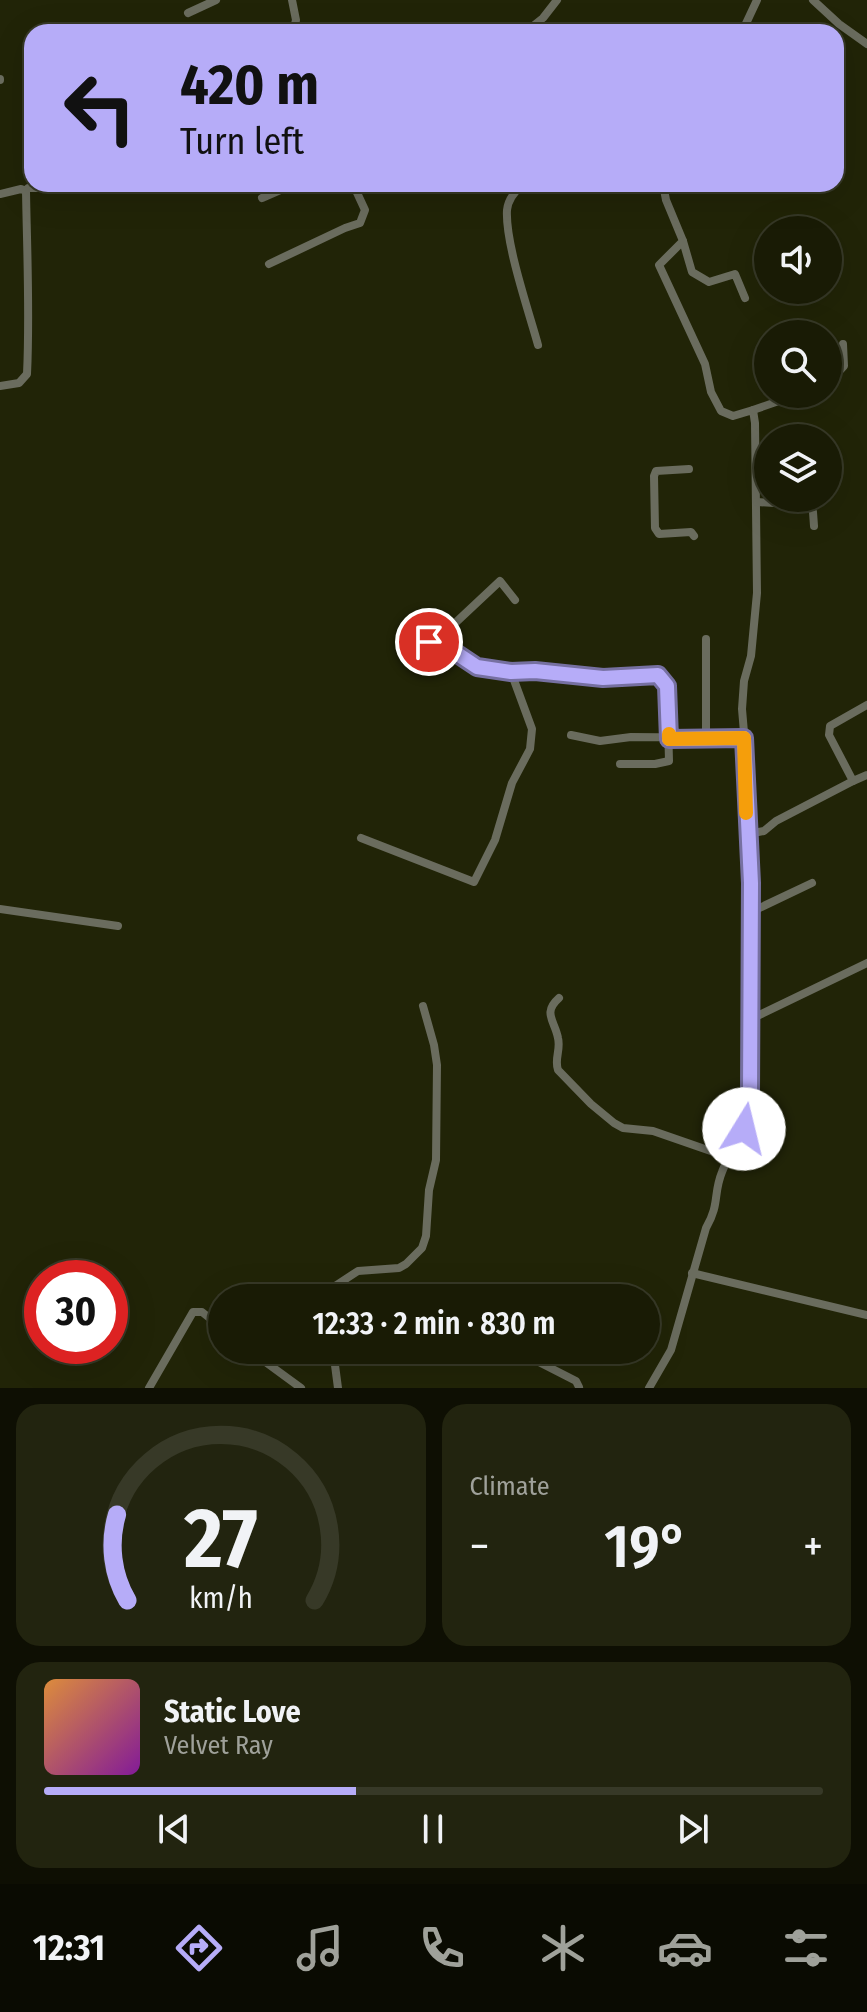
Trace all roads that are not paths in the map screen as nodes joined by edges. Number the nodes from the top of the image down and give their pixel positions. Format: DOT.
graph roads {
  1 [pos="216,0"];
  2 [pos="292,0"];
  3 [pos="557,0"];
  4 [pos="757,0"];
  5 [pos="813,0"];
  6 [pos="188,13"];
  7 [pos="295,24"];
  8 [pos="536,24"];
  9 [pos="746,24"];
  10 [pos="839,24"];
  11 [pos="844,28"];
  12 [pos="867,44"];
  13 [pos="24,190"];
  14 [pos="26,192"];
  15 [pos="276,192"];
  16 [pos="357,192"];
  17 [pos="515,192"];
  18 [pos="666,192"];
  19 [pos="0,194"];
  20 [pos="262,198"];
  21 [pos="683,241"];
  22 [pos="269,264"];
  23 [pos="745,298"];
  24 [pos="843,344"];
  25 [pos="538,345"];
  26 [pos="842,368"];
  27 [pos="0,386"];
  28 [pos="759,408"];
  29 [pos="753,410"];
  30 [pos="754,433"];
  31 [pos="689,469"];
  32 [pos="757,512"];
  33 [pos="813,512"];
  34 [pos="814,526"];
  35 [pos="694,536"];
  36 [pos="515,600"];
  37 [pos="706,639"];
  38 [pos="429,642"];
  39 [pos="441,643"];
  40 [pos="511,672"];
  41 [pos="867,705"];
  42 [pos="571,735"];
  43 [pos="744,738"];
  44 [pos="669,739"];
  45 [pos="706,740"];
  46 [pos="620,764"];
  47 [pos="867,775"];
  48 [pos="853,781"];
  49 [pos="748,834"];
  50 [pos="361,838"];
  51 [pos="812,883"];
  52 [pos="0,909"];
  53 [pos="751,912"];
  54 [pos="118,926"];
  55 [pos="867,963"];
  56 [pos="559,998"];
  57 [pos="423,1006"];
  58 [pos="751,1019"];
  59 [pos="728,1157"];
  60 [pos="692,1273"];
  61 [pos="338,1284"];
  62 [pos="867,1315"];
  63 [pos="208,1317"];
  64 [pos="268,1364"];
  65 [pos="335,1364"];
  66 [pos="543,1364"];
  67 [pos="149,1388"];
  68 [pos="301,1388"];
  69 [pos="338,1388"];
  70 [pos="580,1388"];
  71 [pos="649,1388"];
  1 -- 6 [label="street"];
  2 -- 7 [label="street"];
  3 -- 8 [label="street"];
  4 -- 9 [label="street"];
  5 -- 10 [label="street"];
  11 -- 12 [label="street"];
  13 -- 19 [label="street"];
  14 -- 27 [label="street"];
  15 -- 20 [label="street"];
  16 -- 22 [label="street"];
  17 -- 25 [label="street"];
  18 -- 21 [label="street"];
  21 -- 23 [label="street"];
  21 -- 29 [label="street"];
  24 -- 26 [label="street"];
  28 -- 29 [label="street"];
  29 -- 30 [label="street"];
  31 -- 35 [label="street"];
  32 -- 43 [label="street"];
  33 -- 34 [label="street"];
  36 -- 39 [label="street"];
  37 -- 45 [label="street"];
  38 -- 39 [label="street"];
  39 -- 40 [label="street"];
  40 -- 44 [label="street"];
  40 -- 50 [label="street"];
  41 -- 48 [label="street"];
  42 -- 44 [label="street"];
  43 -- 45 [label="street"];
  43 -- 49 [label="street"];
  44 -- 45 [label="street"];
  44 -- 46 [label="street"];
  47 -- 48 [label="street"];
  48 -- 49 [label="street"];
  49 -- 53 [label="street"];
  51 -- 53 [label="street"];
  52 -- 54 [label="street"];
  53 -- 58 [label="street"];
  55 -- 58 [label="street"];
  56 -- 59 [label="street"];
  57 -- 61 [label="street"];
  58 -- 59 [label="street"];
  59 -- 60 [label="street"];
  60 -- 62 [label="street"];
  60 -- 71 [label="street"];
  63 -- 67 [label="street"];
  64 -- 68 [label="street"];
  65 -- 69 [label="street"];
  66 -- 70 [label="street"];
}
